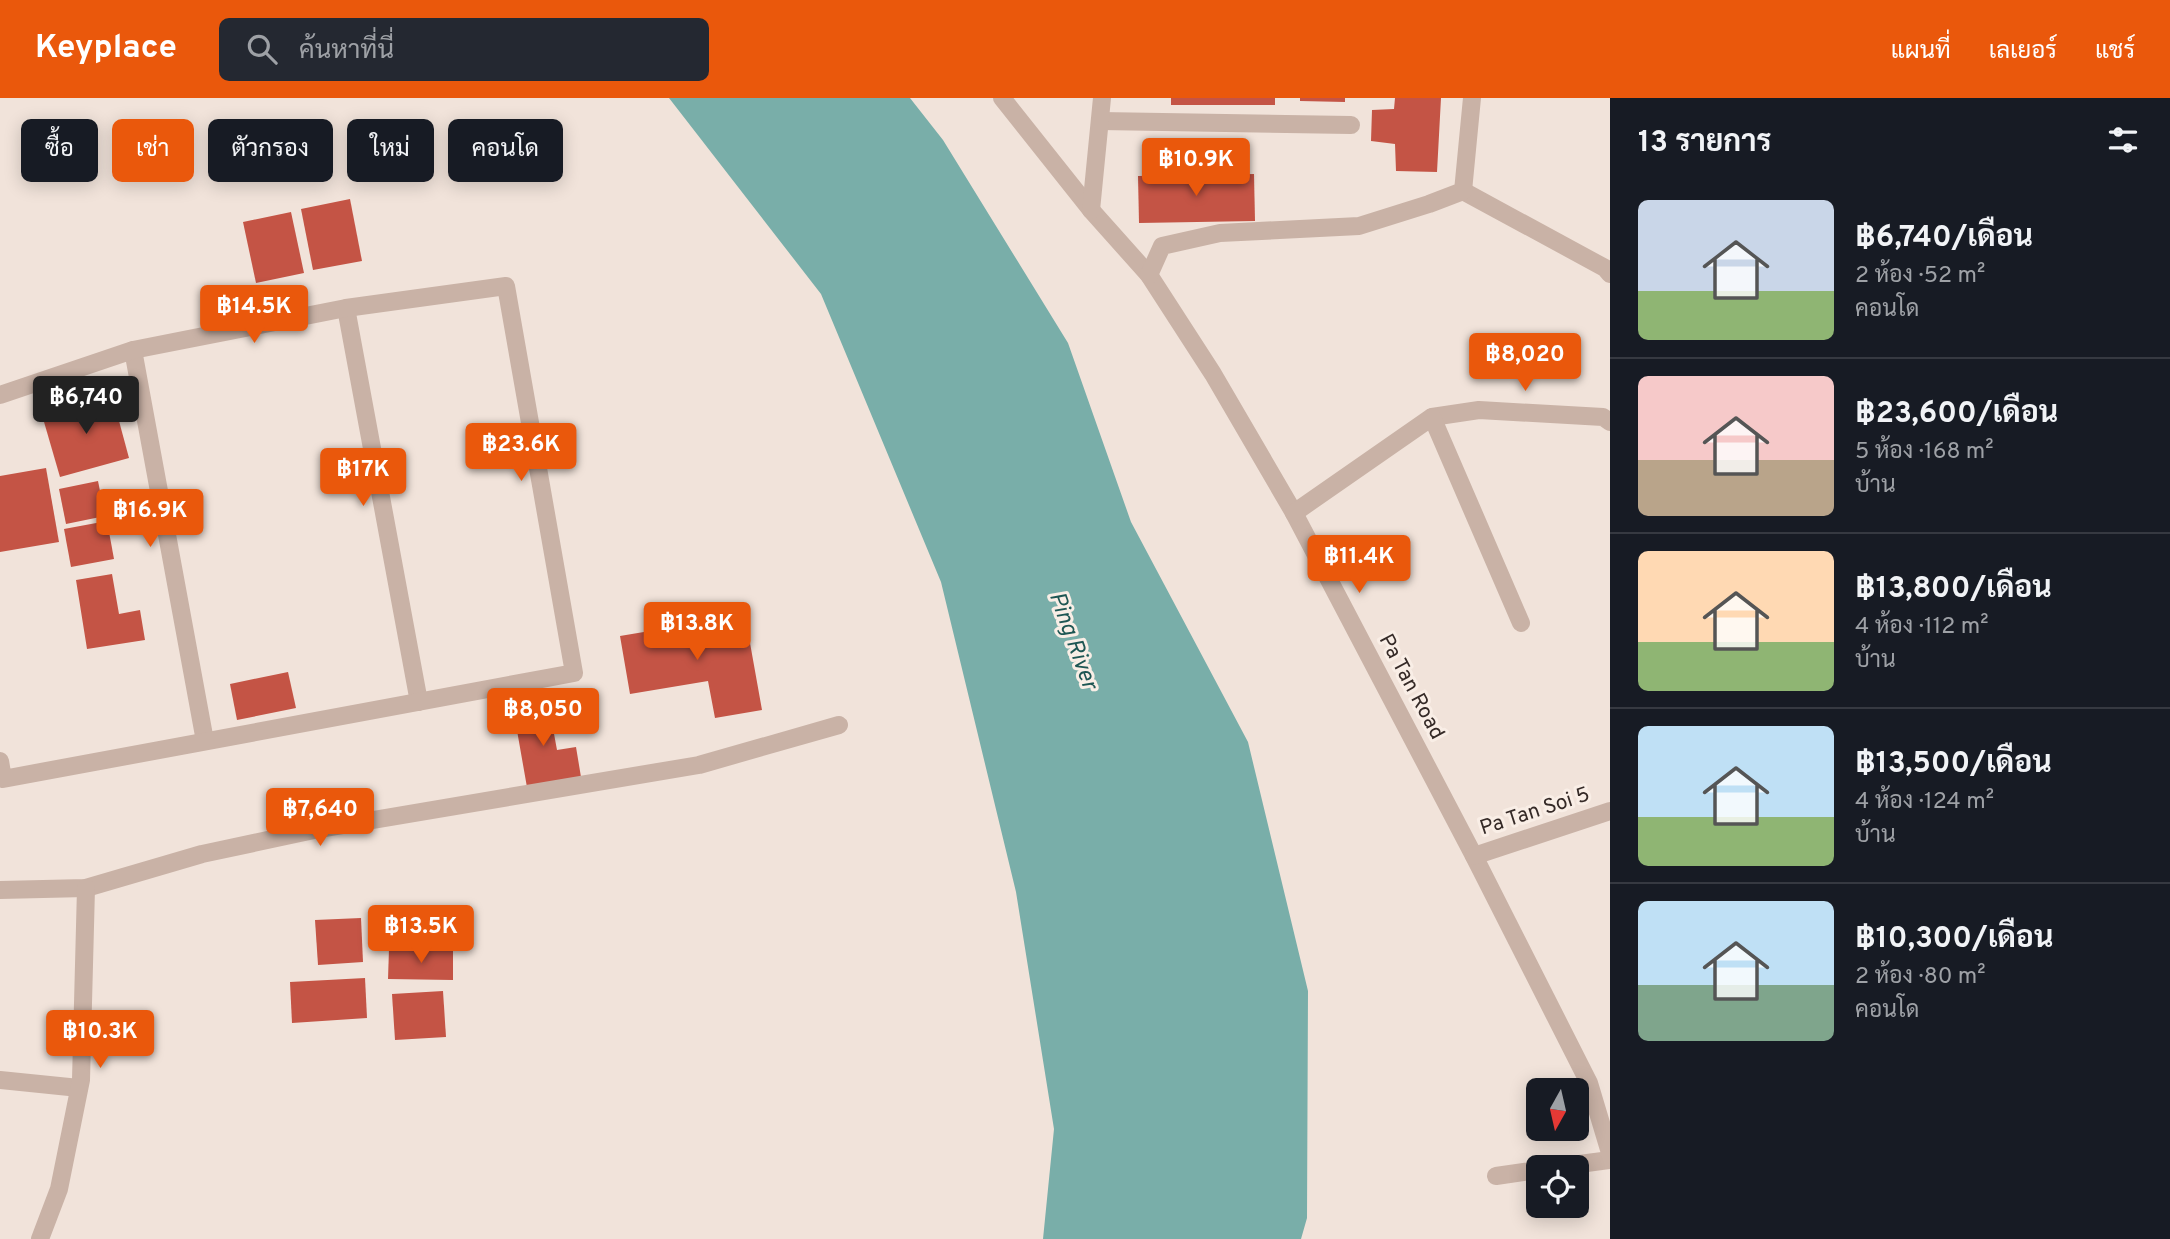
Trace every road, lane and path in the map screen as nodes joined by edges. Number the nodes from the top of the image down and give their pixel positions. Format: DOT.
graph roads {
  1 [pos="1002,98"];
  2 [pos="1102,98"];
  3 [pos="1472,98"];
  4 [pos="1100,121"];
  5 [pos="1351,125"];
  6 [pos="1463,191"];
  7 [pos="1091,209"];
  8 [pos="1610,274"];
  9 [pos="1149,275"];
  10 [pos="346,308"];
  11 [pos="133,349"];
  12 [pos="0,395"];
  13 [pos="1432,417"];
  14 [pos="1610,422"];
  15 [pos="1294,513"];
  16 [pos="1521,623"];
  17 [pos="419,702"];
  18 [pos="839,725"];
  19 [pos="205,741"];
  20 [pos="0,761"];
  21 [pos="1610,811"];
  22 [pos="1474,856"];
  23 [pos="86,888"];
  24 [pos="0,890"];
  25 [pos="0,1080"];
  26 [pos="79,1088"];
  27 [pos="1610,1153"];
  28 [pos="1610,1160"];
  29 [pos="1589,1163"];
  30 [pos="1526,1172"];
  31 [pos="1496,1176"];
  32 [pos="40,1239"];
  1 -- 7 [label="street, Pa Tan Road"];
  2 -- 4 [label="street"];
  3 -- 6 [label="street"];
  4 -- 5 [label="street"];
  4 -- 7 [label="street"];
  6 -- 8 [label="street"];
  6 -- 9 [label="street"];
  7 -- 9 [label="street, Pa Tan Road"];
  9 -- 15 [label="street, Pa Tan Road"];
  10 -- 11 [label="street"];
  10 -- 17 [label="street"];
  10 -- 17 [label="street"];
  11 -- 12 [label="street"];
  11 -- 19 [label="street"];
  13 -- 14 [label="street"];
  13 -- 15 [label="street"];
  13 -- 16 [label="street"];
  15 -- 22 [label="street, Pa Tan Road"];
  17 -- 19 [label="street"];
  18 -- 23 [label="street"];
  19 -- 20 [label="street"];
  21 -- 22 [label="street, Pa Tan Soi 5"];
  22 -- 27 [label="street, Pa Tan Road"];
  23 -- 24 [label="street"];
  23 -- 26 [label="street"];
  25 -- 26 [label="street"];
  26 -- 32 [label="street"];
  28 -- 29 [label="street"];
  30 -- 31 [label="street"];
}
